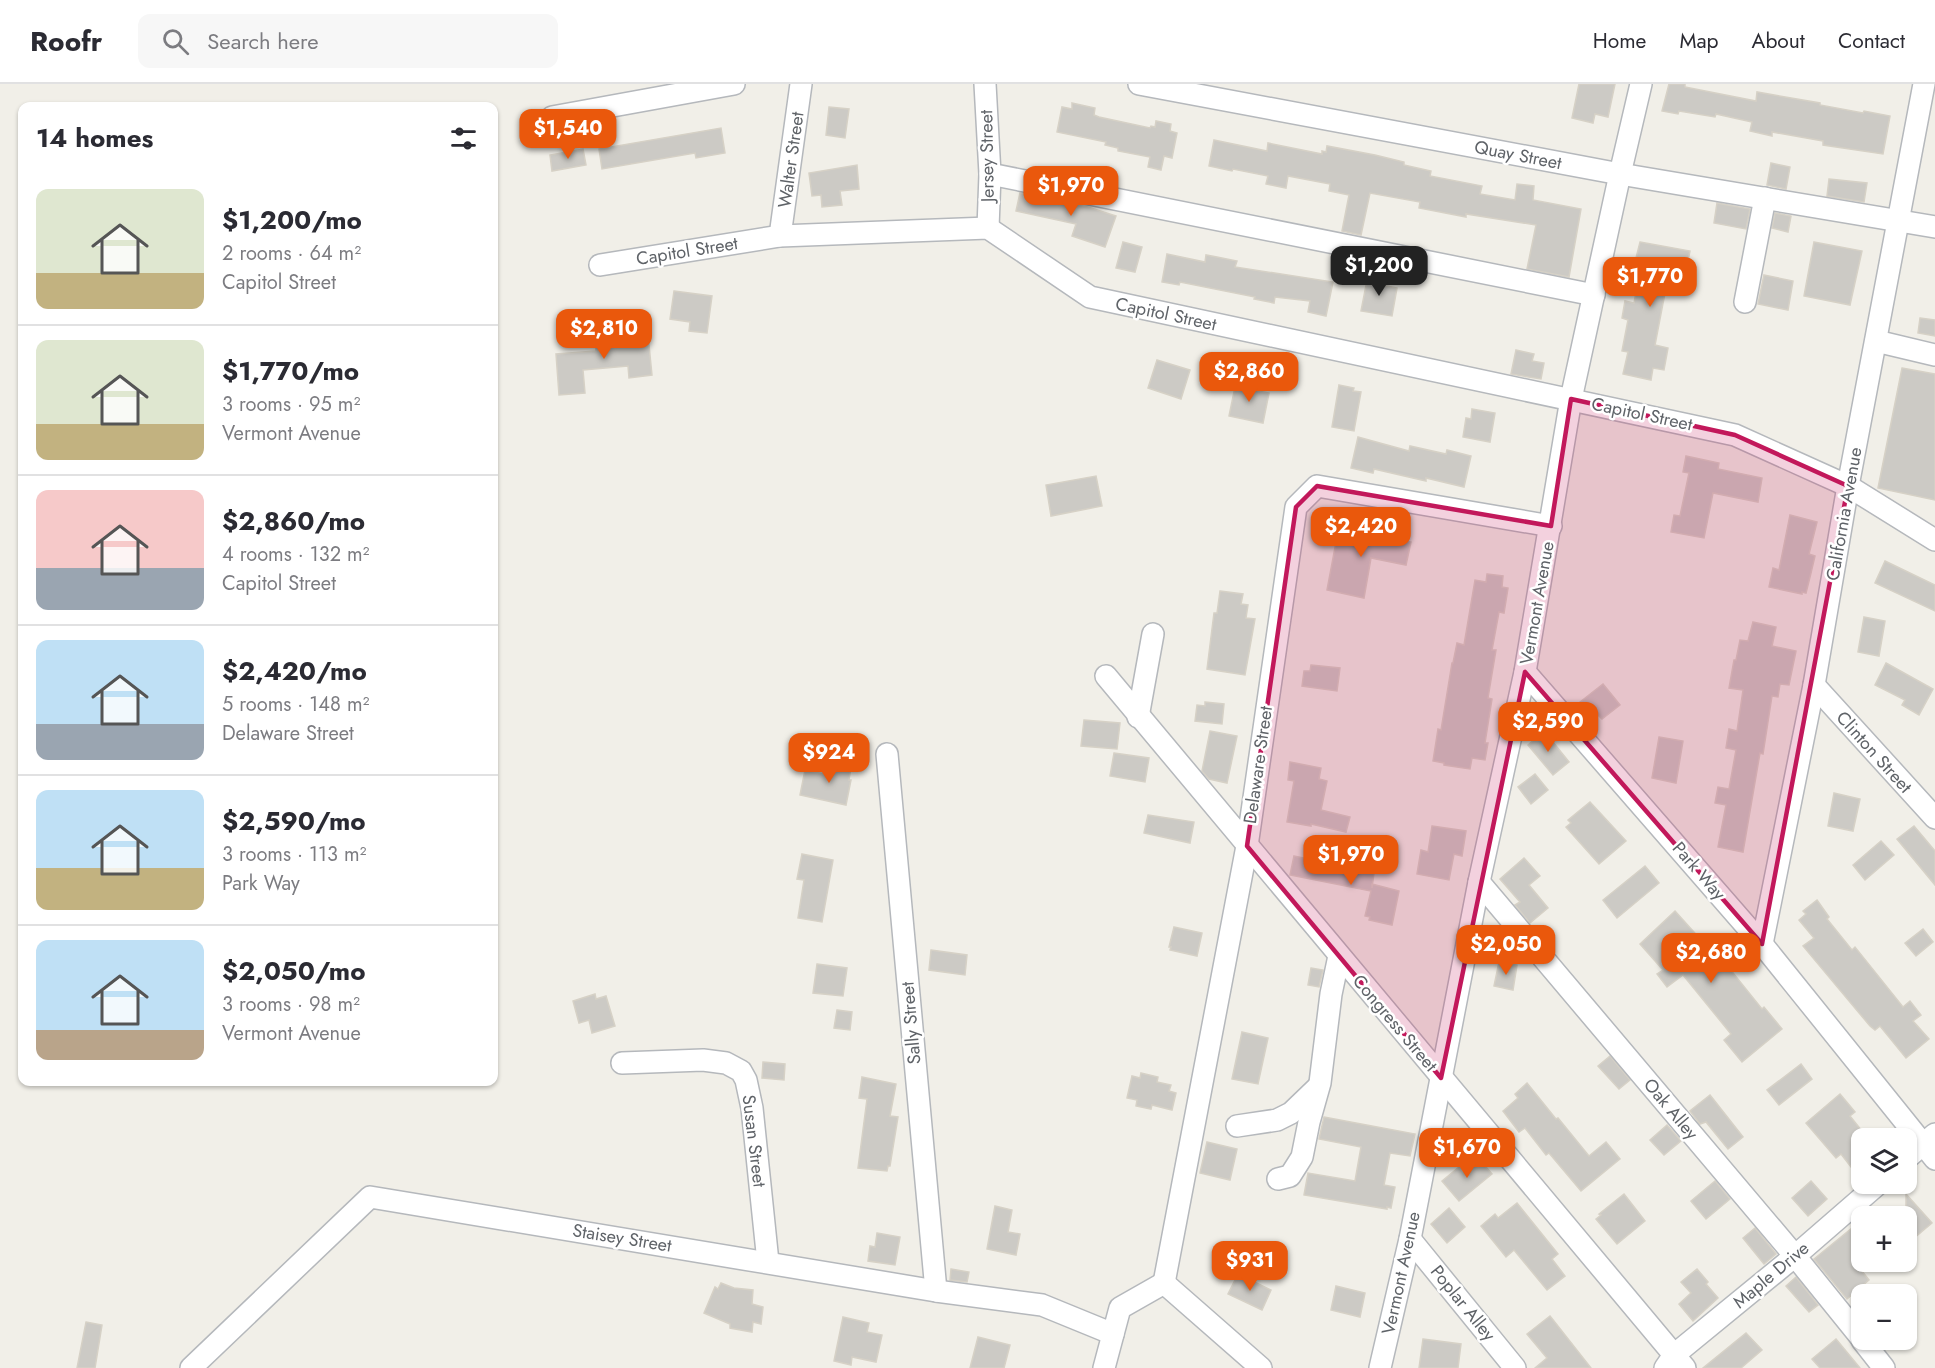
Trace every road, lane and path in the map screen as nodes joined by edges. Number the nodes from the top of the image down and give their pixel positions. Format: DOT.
graph roads {
  1 [pos="734,84"];
  2 [pos="801,84"];
  3 [pos="985,84"];
  4 [pos="1139,84"];
  5 [pos="1641,84"];
  6 [pos="1924,84"];
  7 [pos="552,117"];
  8 [pos="990,174"];
  9 [pos="1620,174"];
  10 [pos="1765,198"];
  11 [pos="1898,220"];
  12 [pos="1935,227"];
  13 [pos="988,228"];
  14 [pos="780,236"];
  15 [pos="600,266"];
  16 [pos="1594,295"];
  17 [pos="1745,302"];
  18 [pos="1876,341"];
  19 [pos="1935,355"];
  20 [pos="1571,399"];
  21 [pos="1848,486"];
  22 [pos="1551,526"];
  23 [pos="1935,540"];
  24 [pos="1153,634"];
  25 [pos="1525,672"];
  26 [pos="1106,676"];
  27 [pos="1814,685"];
  28 [pos="1138,717"];
  29 [pos="887,754"];
  30 [pos="1935,818"];
  31 [pos="1247,846"];
  32 [pos="1479,882"];
  33 [pos="1762,944"];
  34 [pos="1339,956"];
  35 [pos="622,1063"];
  36 [pos="1441,1078"];
  37 [pos="1319,1085"];
  38 [pos="1237,1126"];
  39 [pos="1931,1146"];
  40 [pos="1917,1153"];
  41 [pos="1278,1179"];
  42 [pos="1866,1194"];
  43 [pos="1410,1239"];
  44 [pos="1795,1256"];
  45 [pos="768,1262"];
  46 [pos="1164,1283"];
  47 [pos="936,1291"];
  48 [pos="1851,1325"];
  49 [pos="1113,1334"];
  50 [pos="1870,1350"];
  51 [pos="1675,1364"];
  52 [pos="191,1368"];
  53 [pos="1104,1368"];
  54 [pos="1261,1368"];
  55 [pos="1380,1368"];
  56 [pos="1515,1368"];
  57 [pos="1884,1368"];
  1 -- 7 [label="street"];
  2 -- 14 [label="street, Walter Street"];
  3 -- 8 [label="street, Jersey Street"];
  4 -- 9 [label="street, Quay Street"];
  5 -- 9 [label="street, Vermont Avenue"];
  6 -- 11 [label="street, California Avenue"];
  8 -- 13 [label="street, Jersey Street"];
  8 -- 16 [label="street"];
  9 -- 10 [label="street, Quay Street"];
  9 -- 16 [label="street, Vermont Avenue"];
  10 -- 11 [label="street, Quay Street"];
  10 -- 17 [label="street"];
  11 -- 12 [label="street, Quay Street"];
  11 -- 18 [label="street, California Avenue"];
  13 -- 14 [label="street, Capitol Street"];
  13 -- 20 [label="street, Capitol Street"];
  14 -- 15 [label="street, Capitol Street"];
  16 -- 20 [label="street, Vermont Avenue"];
  18 -- 19 [label="street"];
  18 -- 21 [label="street, California Avenue"];
  20 -- 21 [label="street, Capitol Street"];
  20 -- 22 [label="street, Vermont Avenue"];
  21 -- 23 [label="street, Capitol Street"];
  21 -- 27 [label="street, California Avenue"];
  22 -- 25 [label="street, Vermont Avenue"];
  22 -- 31 [label="street, Delaware Street"];
  24 -- 28 [label="street"];
  25 -- 32 [label="street, Vermont Avenue"];
  25 -- 33 [label="street, Park Way"];
  26 -- 28 [label="street, Congress Street"];
  27 -- 30 [label="street, Clinton Street"];
  27 -- 33 [label="street, California Avenue"];
  28 -- 31 [label="street, Congress Street"];
  29 -- 47 [label="street, Sally Street"];
  31 -- 34 [label="street, Congress Street"];
  31 -- 46 [label="street, Delaware Street"];
  32 -- 36 [label="street, Vermont Avenue"];
  32 -- 44 [label="street, Oak Alley"];
  33 -- 39 [label="street, Park Way"];
  34 -- 36 [label="street, Congress Street"];
  34 -- 37 [label="street"];
  35 -- 45 [label="street, Susan Street"];
  36 -- 43 [label="street, Vermont Avenue"];
  36 -- 51 [label="street, Congress Street"];
  37 -- 38 [label="street"];
  37 -- 41 [label="street"];
  39 -- 40 [label="street"];
  42 -- 44 [label="street, Maple Drive"];
  43 -- 55 [label="street, Vermont Avenue"];
  43 -- 56 [label="street, Poplar Alley"];
  44 -- 48 [label="street, Oak Alley"];
  44 -- 51 [label="street, Maple Drive"];
  45 -- 47 [label="street, Staisey Street"];
  45 -- 52 [label="street, Staisey Street"];
  46 -- 49 [label="street"];
  46 -- 54 [label="street"];
  47 -- 49 [label="street, Staisey Street"];
  49 -- 53 [label="street"];
  50 -- 57 [label="street, Oak Alley"];
}
